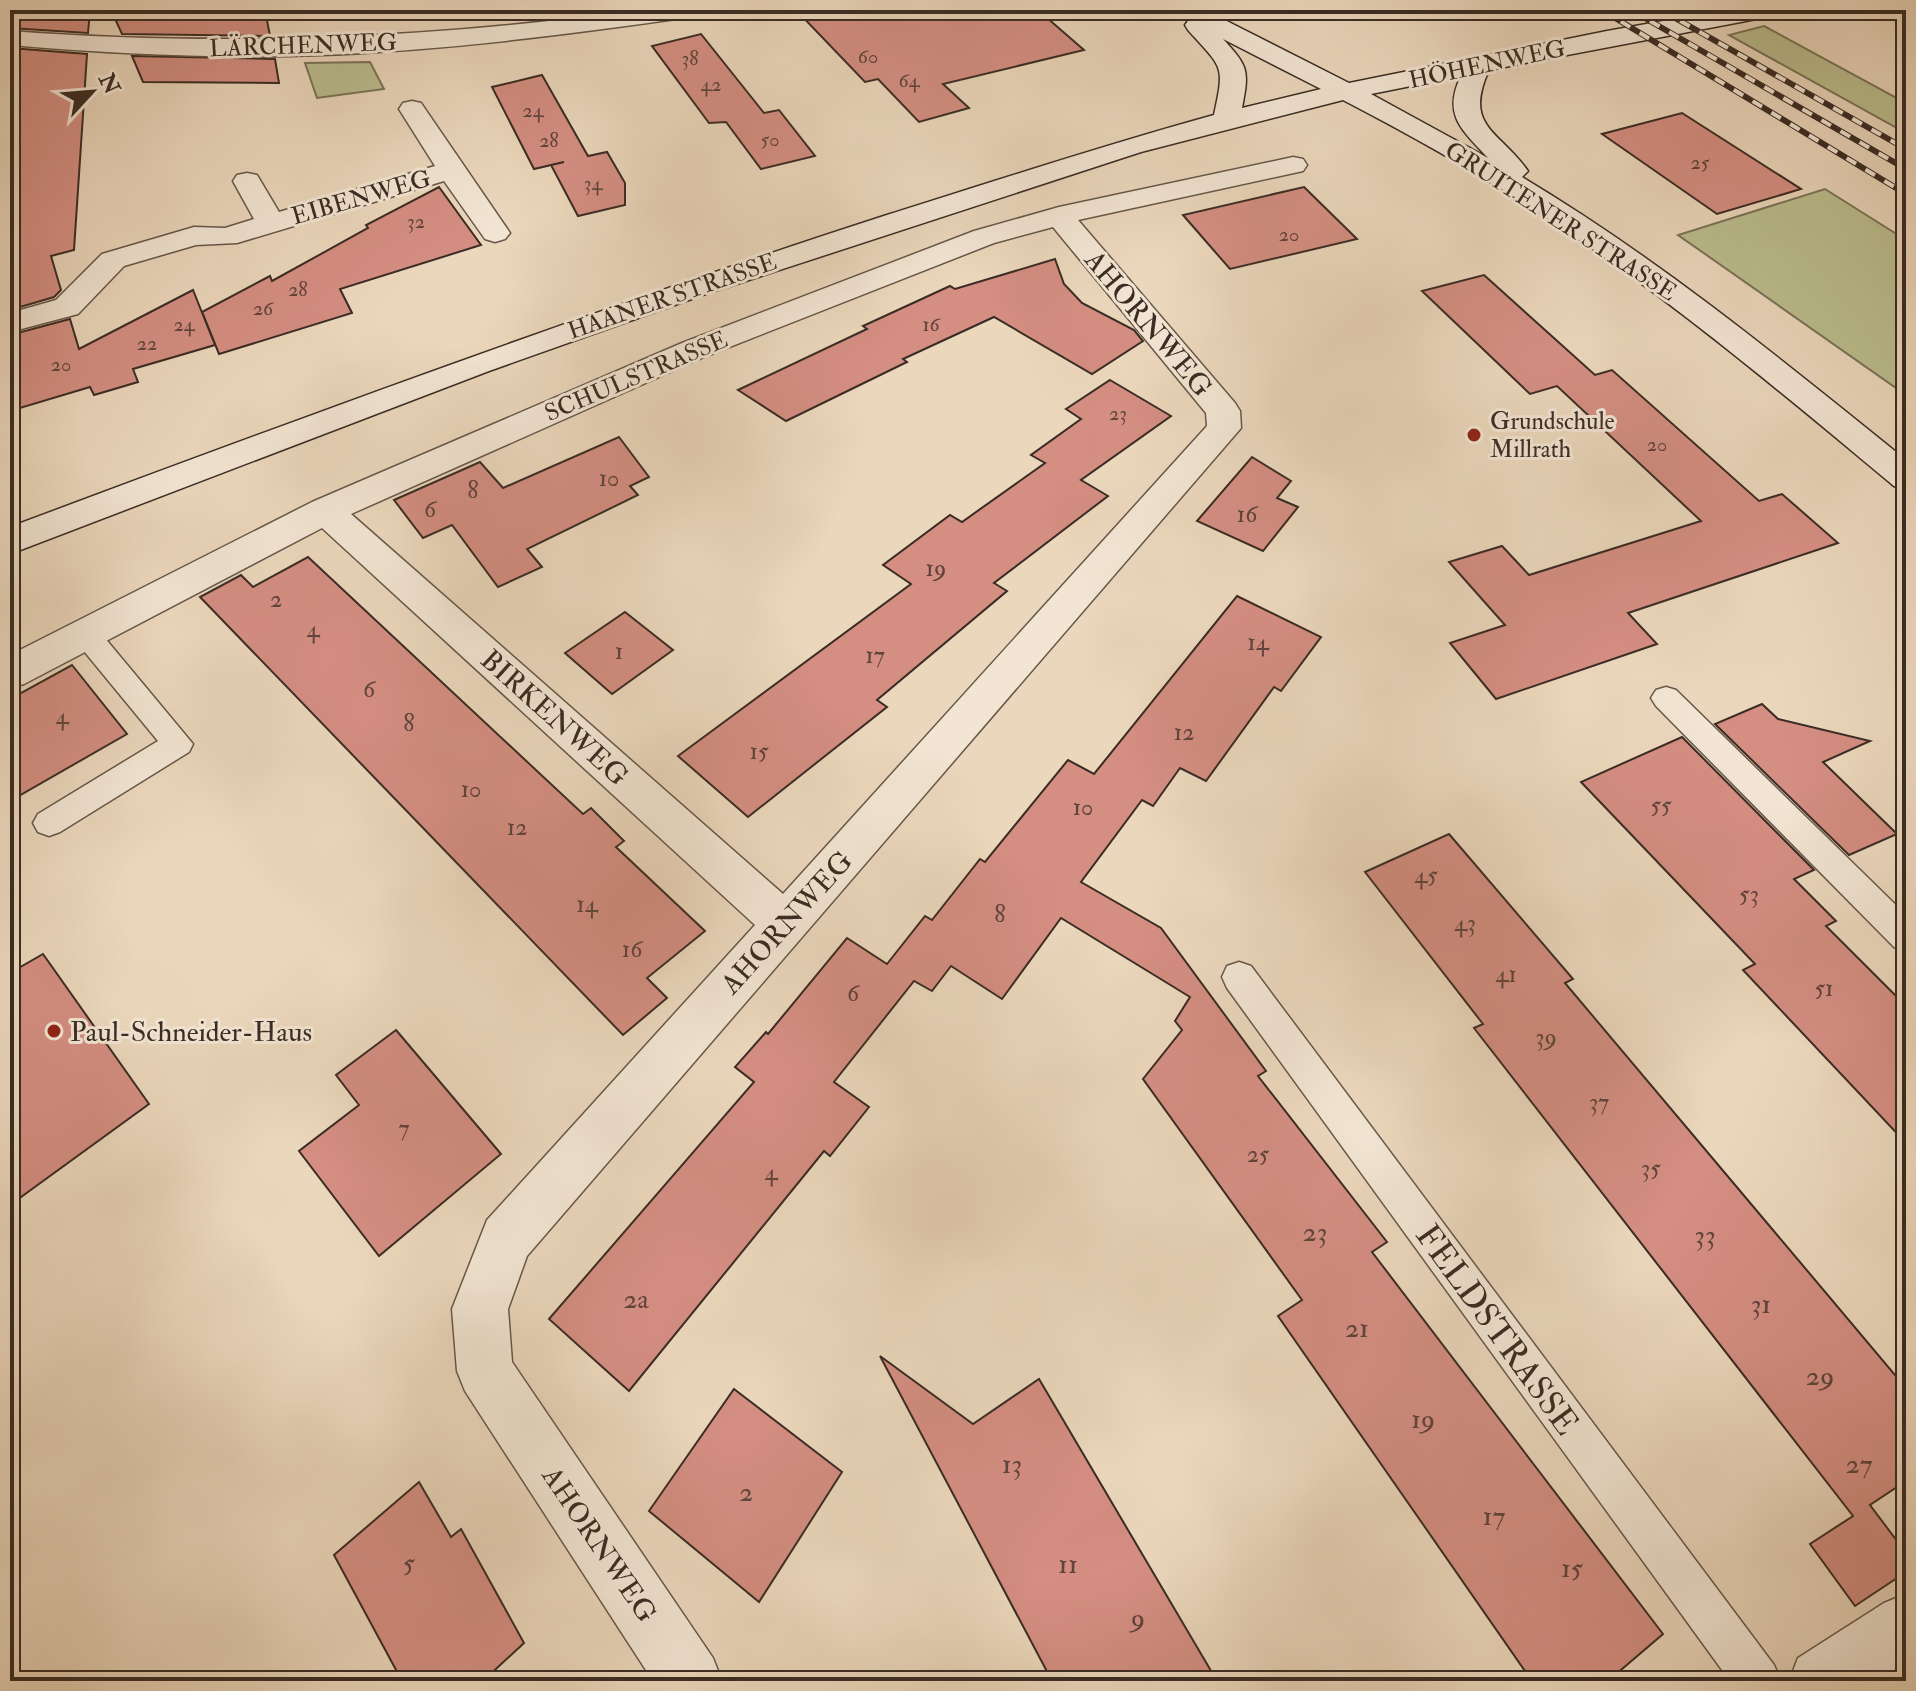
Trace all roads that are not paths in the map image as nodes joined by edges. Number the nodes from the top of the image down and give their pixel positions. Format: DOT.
graph roads {
  1 [pos="690,10"];
  2 [pos="1767,10"];
  3 [pos="1187,11"];
  4 [pos="10,38"];
  5 [pos="1479,65"];
  6 [pos="1348,92"];
  7 [pos="412,109"];
  8 [pos="1227,119"];
  9 [pos="1293,165"];
  10 [pos="451,170"];
  11 [pos="247,181"];
  12 [pos="1528,193"];
  13 [pos="1059,216"];
  14 [pos="271,223"];
  15 [pos="495,233"];
  16 [pos="10,323"];
  17 [pos="1906,478"];
  18 [pos="325,511"];
  19 [pos="10,541"];
  20 [pos="84,632"];
  21 [pos="10,673"];
  22 [pos="1666,698"];
  23 [pos="49,823"];
  24 [pos="784,923"];
  25 [pos="1906,937"];
  26 [pos="1239,977"];
  27 [pos="1906,1625"];
  28 [pos="690,1681"];
  29 [pos="1758,1681"];
  30 [pos="1821,1681"];
  1 -- 4 [label="street, LÄRCHENWEG"];
  2 -- 5 [label="street, HÖHENWEG"];
  3 -- 6 [label="street, GRUITENER STRASSE"];
  3 -- 8 [label="street"];
  5 -- 6 [label="street, HÖHENWEG"];
  5 -- 12 [label="street"];
  6 -- 8 [label="street, HAANER STRASSE"];
  6 -- 12 [label="street, GRUITENER STRASSE"];
  7 -- 10 [label="street, EIBENWEG"];
  8 -- 19 [label="street, HAANER STRASSE"];
  9 -- 13 [label="street, SCHULSTRASSE"];
  10 -- 14 [label="street, EIBENWEG"];
  10 -- 15 [label="street, EIBENWEG"];
  11 -- 14 [label="street, EIBENWEG"];
  12 -- 17 [label="street, GRUITENER STRASSE"];
  13 -- 18 [label="street, SCHULSTRASSE"];
  13 -- 24 [label="street, AHORNWEG"];
  14 -- 16 [label="street, EIBENWEG"];
  18 -- 20 [label="street, SCHULSTRASSE"];
  18 -- 24 [label="street, BIRKENWEG"];
  20 -- 21 [label="street, SCHULSTRASSE"];
  20 -- 23 [label="lane"];
  22 -- 25 [label="lane"];
  24 -- 28 [label="street, AHORNWEG"];
  26 -- 29 [label="lane, FELDSTRASSE"];
  27 -- 30 [label="street"];
}
